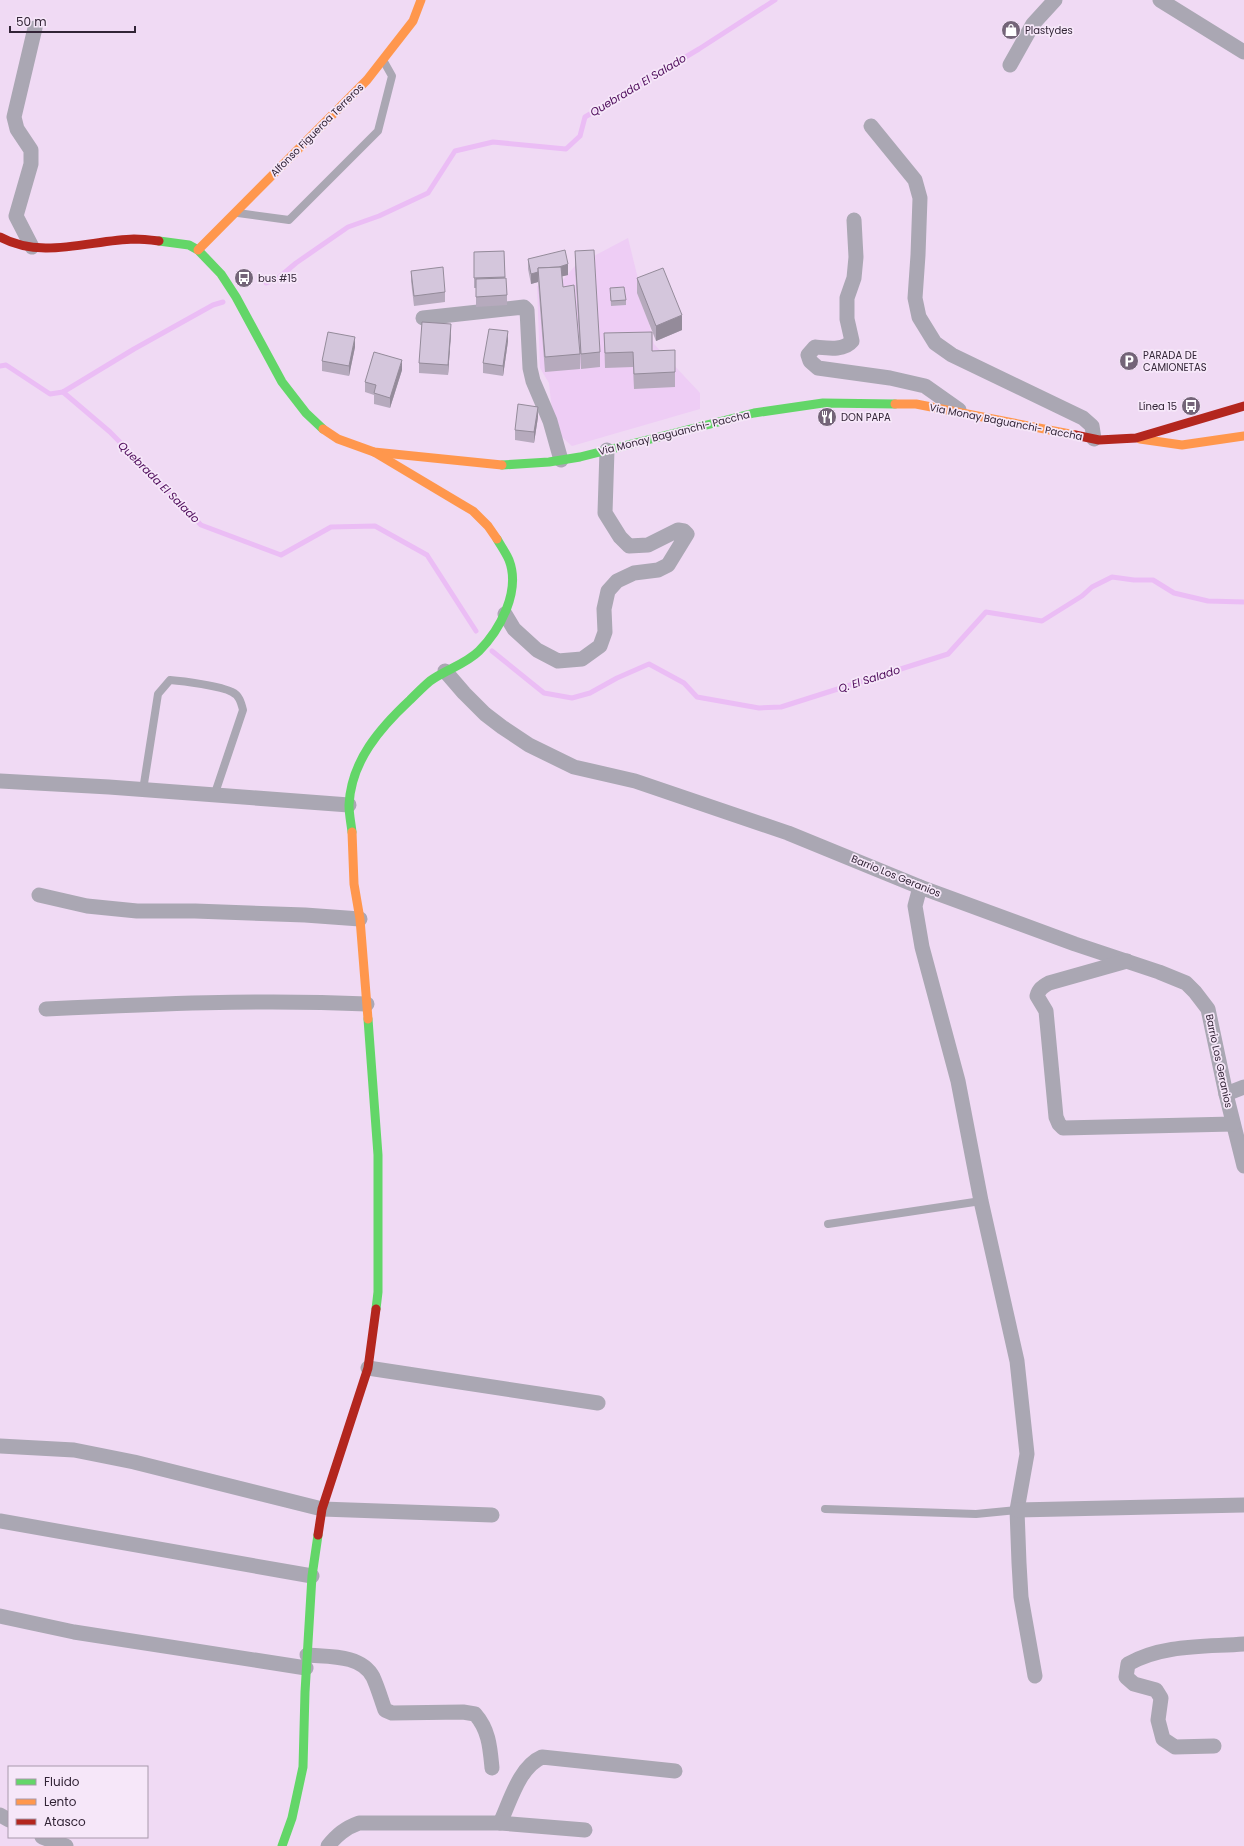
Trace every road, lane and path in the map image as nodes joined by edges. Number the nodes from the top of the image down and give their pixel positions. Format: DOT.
graph roads {
  1 [pos="421,0"];
  2 [pos="1055,0"];
  3 [pos="1160,0"];
  4 [pos="35,28"];
  5 [pos="1244,52"];
  6 [pos="383,60"];
  7 [pos="1010,65"];
  8 [pos="871,126"];
  9 [pos="235,213"];
  10 [pos="854,220"];
  11 [pos="0,237"];
  12 [pos="32,248"];
  13 [pos="198,250"];
  14 [pos="423,318"];
  15 [pos="1244,406"];
  16 [pos="963,413"];
  17 [pos="1244,436"];
  18 [pos="1136,438"];
  19 [pos="1094,439"];
  20 [pos="607,450"];
  21 [pos="374,452"];
  22 [pos="561,460"];
  23 [pos="505,614"];
  24 [pos="445,670"];
  25 [pos="0,781"];
  26 [pos="143,790"];
  27 [pos="214,796"];
  28 [pos="349,805"];
  29 [pos="920,887"];
  30 [pos="39,895"];
  31 [pos="360,919"];
  32 [pos="1127,961"];
  33 [pos="367,1004"];
  34 [pos="46,1009"];
  35 [pos="1244,1087"];
  36 [pos="1226,1094"];
  37 [pos="1233,1124"];
  38 [pos="1244,1166"];
  39 [pos="981,1201"];
  40 [pos="828,1224"];
  41 [pos="368,1368"];
  42 [pos="598,1403"];
  43 [pos="0,1446"];
  44 [pos="1244,1505"];
  45 [pos="322,1509"];
  46 [pos="825,1509"];
  47 [pos="1017,1510"];
  48 [pos="492,1515"];
  49 [pos="0,1521"];
  50 [pos="312,1576"];
  51 [pos="0,1616"];
  52 [pos="1244,1644"];
  53 [pos="306,1662"];
  54 [pos="1034,1676"];
  55 [pos="1214,1746"];
  56 [pos="492,1768"];
  57 [pos="675,1771"];
  58 [pos="500,1823"];
  59 [pos="585,1830"];
  60 [pos="45,1838"];
  61 [pos="66,1846"];
  62 [pos="282,1846"];
  63 [pos="328,1846"];
  1 -- 6 [label="street, Alfonso Figueroa Terreros"];
  2 -- 7 [label="street"];
  3 -- 5 [label="street"];
  4 -- 12 [label="street"];
  6 -- 9 [label="street, Alfonso Figueroa Terreros"];
  6 -- 9 [label="lane"];
  8 -- 19 [label="street"];
  9 -- 13 [label="street, Alfonso Figueroa Terreros"];
  10 -- 16 [label="street"];
  11 -- 12 [label="street"];
  12 -- 13 [label="street"];
  13 -- 21 [label="street, Via Monay Baguanchi- Paccha"];
  14 -- 22 [label="street"];
  15 -- 18 [label="street, Via Monay Baguanchi- Paccha"];
  16 -- 19 [label="street, Via Monay Baguanchi- Paccha"];
  16 -- 20 [label="street, Via Monay Baguanchi- Paccha"];
  17 -- 18 [label="street"];
  18 -- 19 [label="street, Via Monay Baguanchi- Paccha"];
  20 -- 22 [label="street, Via Monay Baguanchi- Paccha"];
  20 -- 23 [label="street"];
  21 -- 22 [label="street, Via Monay Baguanchi- Paccha"];
  21 -- 23 [label="street"];
  23 -- 24 [label="street"];
  24 -- 28 [label="street"];
  24 -- 29 [label="street, Barrio Los Geranios"];
  25 -- 26 [label="street"];
  26 -- 27 [label="street"];
  26 -- 27 [label="lane"];
  27 -- 28 [label="street"];
  28 -- 31 [label="street"];
  29 -- 32 [label="street, Barrio Los Geranios"];
  29 -- 39 [label="street"];
  30 -- 31 [label="street"];
  31 -- 33 [label="street"];
  32 -- 36 [label="street, Barrio Los Geranios"];
  32 -- 37 [label="street"];
  33 -- 34 [label="street"];
  33 -- 41 [label="street"];
  35 -- 36 [label="street"];
  36 -- 37 [label="street, Barrio Los Geranios"];
  37 -- 38 [label="street, Barrio Los Geranios"];
  39 -- 40 [label="lane"];
  39 -- 47 [label="street"];
  41 -- 42 [label="street"];
  41 -- 45 [label="street"];
  43 -- 45 [label="street"];
  44 -- 47 [label="street"];
  45 -- 48 [label="street"];
  45 -- 50 [label="street"];
  46 -- 47 [label="lane"];
  47 -- 54 [label="street"];
  49 -- 50 [label="street"];
  50 -- 53 [label="street"];
  51 -- 53 [label="street"];
  52 -- 55 [label="street"];
  53 -- 56 [label="street"];
  53 -- 62 [label="street"];
  57 -- 58 [label="street"];
  58 -- 59 [label="street"];
  58 -- 63 [label="street"];
  60 -- 61 [label="street"];
}
